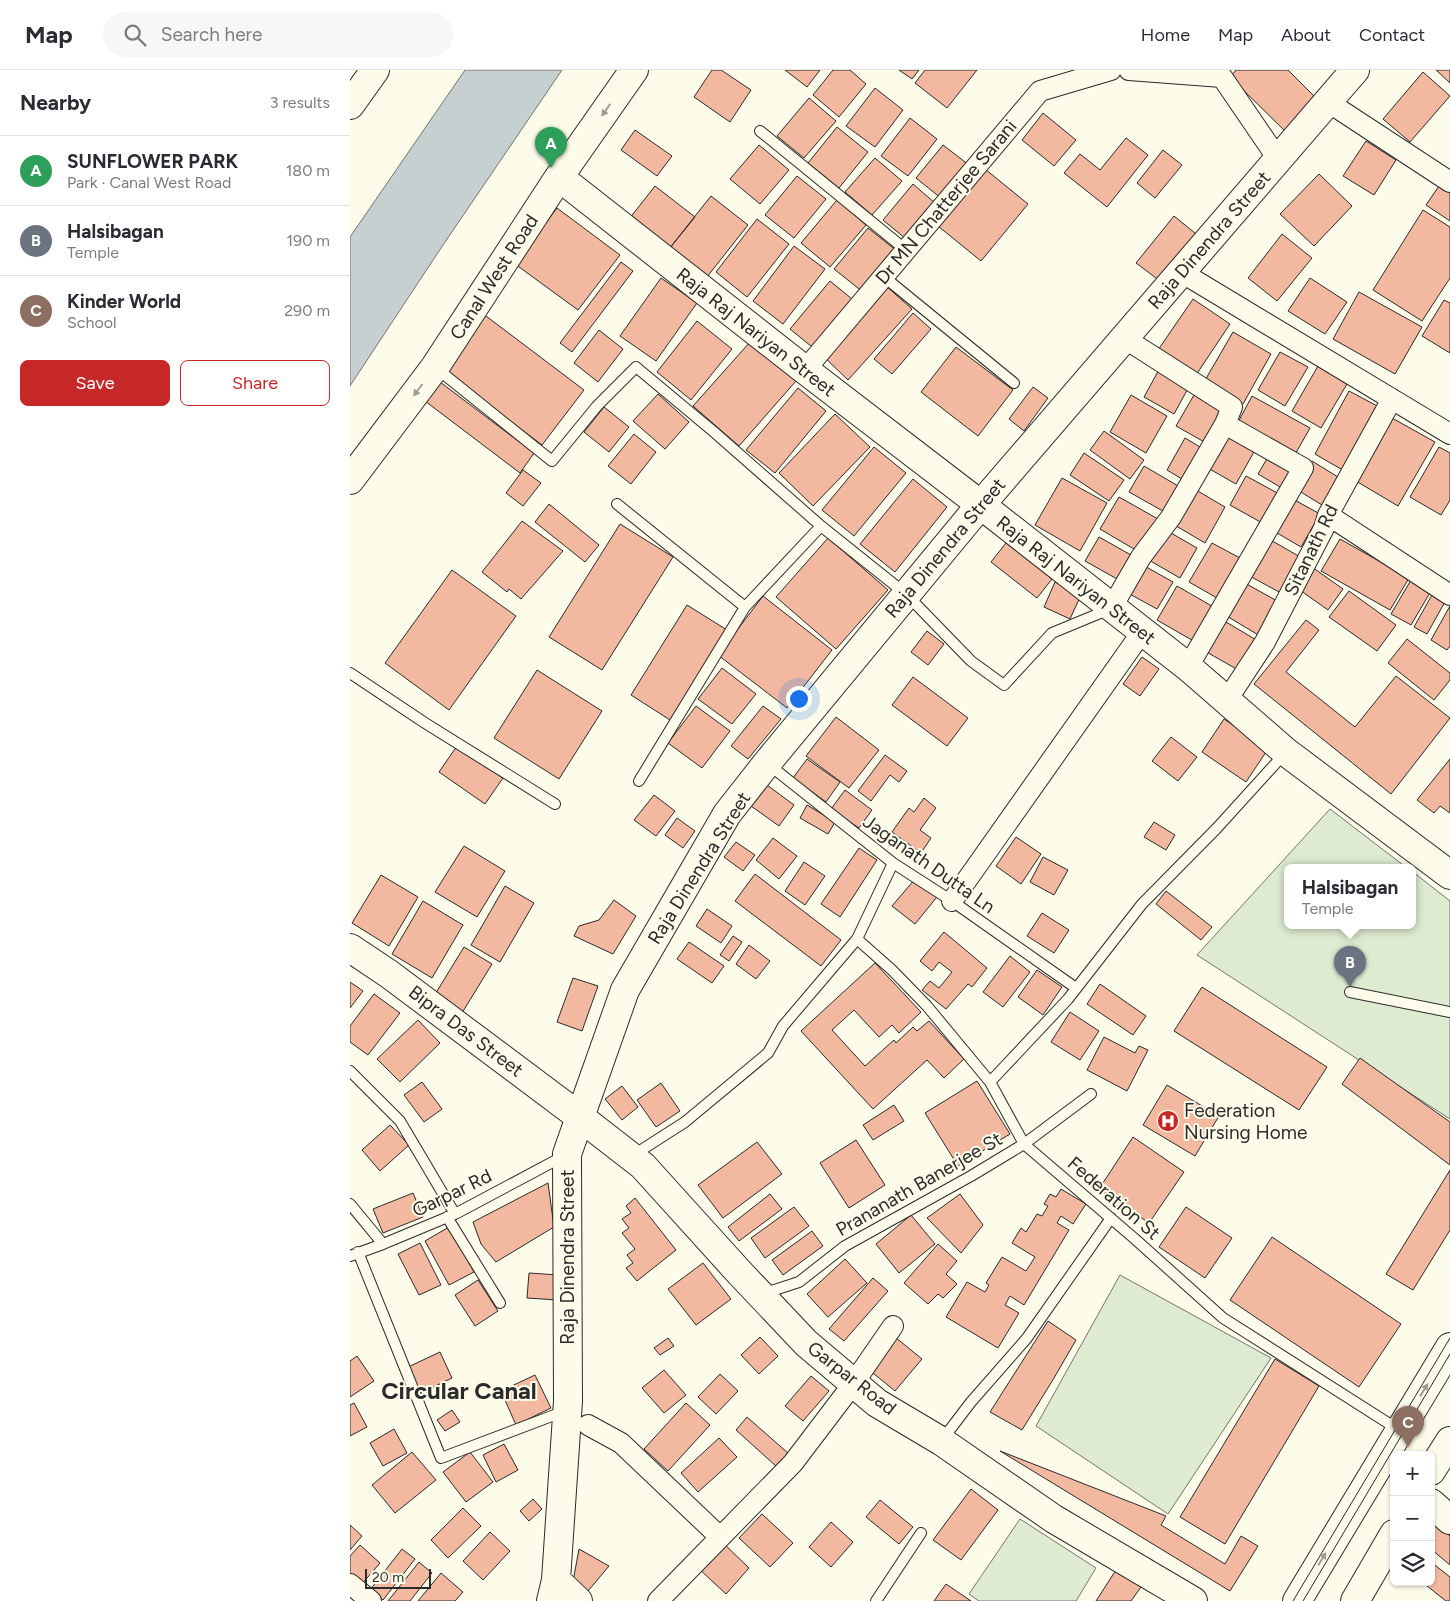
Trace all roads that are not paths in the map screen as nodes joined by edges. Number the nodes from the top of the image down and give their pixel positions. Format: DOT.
graph roads {
  1 [pos="375,70"];
  2 [pos="634,70"];
  3 [pos="1110,70"];
  4 [pos="1128,70"];
  5 [pos="1355,70"];
  6 [pos="1225,73"];
  7 [pos="1328,102"];
  8 [pos="350,105"];
  9 [pos="760,131"];
  10 [pos="1278,159"];
  11 [pos="559,177"];
  12 [pos="1450,182"];
  13 [pos="906,250"];
  14 [pos="1181,272"];
  15 [pos="883,276"];
  16 [pos="1124,338"];
  17 [pos="435,367"];
  18 [pos="805,370"];
  19 [pos="1014,384"];
  20 [pos="1392,399"];
  21 [pos="1226,424"];
  22 [pos="1450,434"];
  23 [pos="350,480"];
  24 [pos="617,504"];
  25 [pos="981,505"];
  26 [pos="1328,515"];
  27 [pos="822,526"];
  28 [pos="906,594"];
  29 [pos="1450,595"];
  30 [pos="746,607"];
  31 [pos="1112,608"];
  32 [pos="1142,632"];
  33 [pos="1188,667"];
  34 [pos="350,673"];
  35 [pos="1227,700"];
  36 [pos="1286,752"];
  37 [pos="767,763"];
  38 [pos="639,782"];
  39 [pos="556,804"];
  40 [pos="892,863"];
  41 [pos="1450,875"];
  42 [pos="952,901"];
  43 [pos="857,939"];
  44 [pos="350,948"];
  45 [pos="1076,988"];
  46 [pos="1350,992"];
  47 [pos="1450,1012"];
  48 [pos="350,1071"];
  49 [pos="990,1082"];
  50 [pos="1091,1094"];
  51 [pos="580,1117"];
  52 [pos="1024,1144"];
  53 [pos="567,1154"];
  54 [pos="631,1157"];
  55 [pos="350,1204"];
  56 [pos="451,1215"];
  57 [pos="1111,1218"];
  58 [pos="383,1244"];
  59 [pos="354,1254"];
  60 [pos="760,1294"];
  61 [pos="500,1304"];
  62 [pos="893,1326"];
  63 [pos="1450,1347"];
  64 [pos="853,1384"];
  65 [pos="578,1418"];
  66 [pos="1399,1430"];
  67 [pos="941,1441"];
  68 [pos="1450,1441"];
  69 [pos="1435,1465"];
  70 [pos="1435,1507"];
  71 [pos="1450,1520"];
  72 [pos="921,1533"];
  73 [pos="720,1537"];
  74 [pos="1390,1541"];
  75 [pos="350,1584"];
  76 [pos="553,1590"];
  77 [pos="371,1601"];
  78 [pos="578,1601"];
  79 [pos="658,1601"];
  80 [pos="876,1601"];
  81 [pos="1193,1601"];
  82 [pos="1297,1601"];
  83 [pos="1355,1601"];
  1 -- 8 [label="main road"];
  2 -- 11 [label="main road, Canal West Road, one-way"];
  3 -- 13 [label="street, Dr MN Chatterjee Sarani"];
  4 -- 6 [label="street"];
  5 -- 7 [label="main road, Raja Dinendra Street"];
  6 -- 10 [label="street"];
  7 -- 10 [label="main road, Raja Dinendra Street"];
  7 -- 12 [label="street"];
  9 -- 13 [label="lane"];
  10 -- 14 [label="main road, Raja Dinendra Street"];
  11 -- 17 [label="main road, Canal West Road"];
  11 -- 18 [label="main road, Raja Raj Nariyan Street"];
  13 -- 15 [label="street, Dr MN Chatterjee Sarani"];
  14 -- 16 [label="main road, Raja Dinendra Street"];
  14 -- 20 [label="street"];
  15 -- 18 [label="street, Dr MN Chatterjee Sarani"];
  15 -- 19 [label="lane"];
  16 -- 21 [label="street"];
  16 -- 25 [label="main road, Raja Dinendra Street"];
  17 -- 23 [label="main road, Canal West Road, one-way"];
  17 -- 27 [label="lane"];
  18 -- 25 [label="main road, Raja Raj Nariyan Street"];
  20 -- 22 [label="street"];
  20 -- 26 [label="street, Sitanath Rd"];
  21 -- 31 [label="street"];
  21 -- 33 [label="street"];
  24 -- 30 [label="lane"];
  25 -- 28 [label="main road, Raja Dinendra Street"];
  25 -- 31 [label="main road, Raja Raj Nariyan Street"];
  26 -- 29 [label="street"];
  26 -- 35 [label="street, Sitanath Rd"];
  27 -- 28 [label="lane"];
  27 -- 30 [label="lane"];
  28 -- 31 [label="lane"];
  28 -- 37 [label="main road, Raja Dinendra Street"];
  30 -- 38 [label="lane"];
  31 -- 32 [label="main road, Raja Raj Nariyan Street"];
  32 -- 33 [label="main road, Raja Raj Nariyan Street"];
  32 -- 42 [label="street"];
  33 -- 35 [label="main road, Raja Raj Nariyan Street"];
  34 -- 39 [label="lane"];
  35 -- 36 [label="main road, Raja Raj Nariyan Street"];
  36 -- 41 [label="main road, Raja Raj Nariyan Street"];
  36 -- 45 [label="lane"];
  37 -- 40 [label="lane, Jaganath Dutta Ln"];
  37 -- 51 [label="main road, Raja Dinendra Street"];
  40 -- 42 [label="lane, Jaganath Dutta Ln"];
  40 -- 43 [label="lane"];
  42 -- 45 [label="lane, Jaganath Dutta Ln"];
  43 -- 49 [label="lane, Federation St"];
  43 -- 54 [label="lane"];
  44 -- 51 [label="main road, Bipra Das Street"];
  45 -- 49 [label="lane"];
  46 -- 47 [label="lane"];
  48 -- 56 [label="lane"];
  49 -- 52 [label="lane, Federation St"];
  50 -- 52 [label="lane, Prananath Banerjee St"];
  51 -- 53 [label="main road, Raja Dinendra Street"];
  51 -- 54 [label="main road, Garpar Road"];
  52 -- 57 [label="lane, Federation St"];
  52 -- 60 [label="lane, Prananath Banerjee St"];
  53 -- 56 [label="lane, Garpar Rd"];
  53 -- 65 [label="main road, Raja Dinendra Street"];
  54 -- 60 [label="main road, Garpar Road"];
  55 -- 58 [label="lane"];
  56 -- 58 [label="lane, Garpar Rd"];
  56 -- 61 [label="lane"];
  57 -- 66 [label="lane, Federation St"];
  57 -- 67 [label="lane"];
  58 -- 59 [label="lane, Garpar Rd"];
  59 -- 65 [label="lane"];
  60 -- 64 [label="main road, Garpar Road"];
  62 -- 64 [label="street"];
  66 -- 63 [label="main road, one-way"];
  64 -- 67 [label="main road, Garpar Road"];
  64 -- 73 [label="street"];
  65 -- 73 [label="street"];
  65 -- 76 [label="main road, Raja Dinendra Street"];
  82 -- 66 [label="main road, one-way"];
  67 -- 81 [label="main road, Garpar Road"];
  68 -- 69 [label="main road"];
  70 -- 71 [label="main road"];
  72 -- 80 [label="lane"];
  73 -- 79 [label="street"];
  74 -- 83 [label="main road"];
  75 -- 77 [label="street"];
  76 -- 78 [label="main road"];
}
